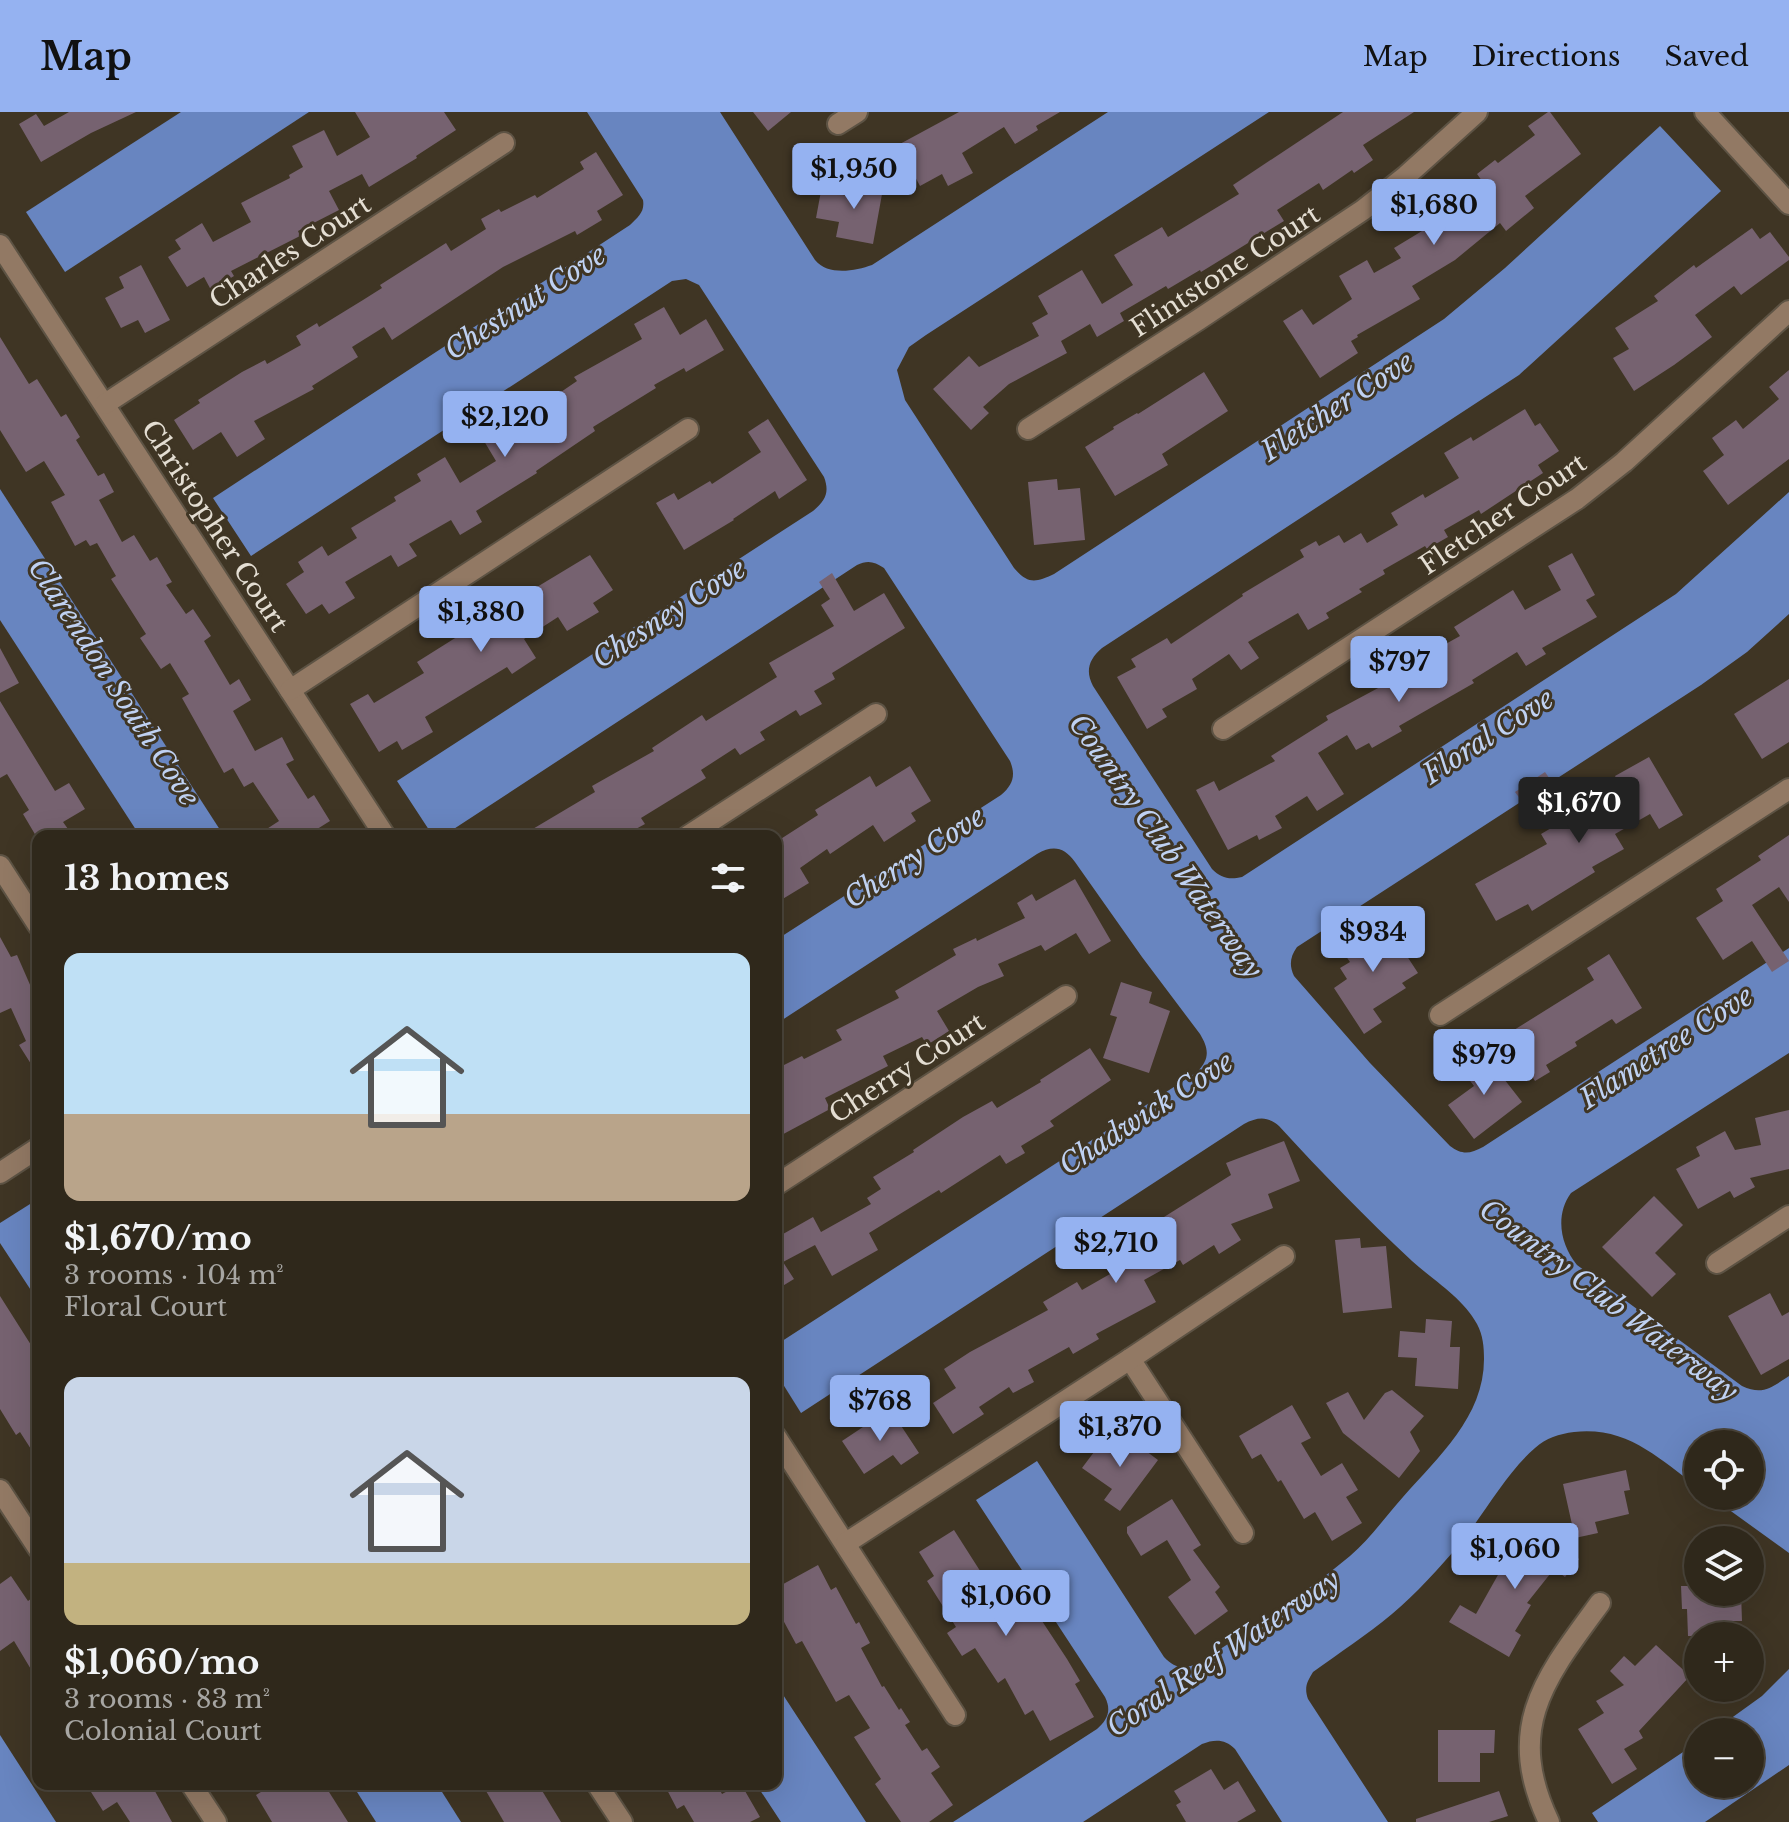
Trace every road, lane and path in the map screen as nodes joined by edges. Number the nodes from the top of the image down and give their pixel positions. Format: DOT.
graph roads {
  1 [pos="857,112"];
  2 [pos="1477,112"];
  3 [pos="1705,112"];
  4 [pos="838,124"];
  5 [pos="504,143"];
  6 [pos="1789,204"];
  7 [pos="0,245"];
  8 [pos="1789,311"];
  9 [pos="105,404"];
  10 [pos="688,429"];
  11 [pos="1028,429"];
  12 [pos="290,690"];
  13 [pos="876,714"];
  14 [pos="1223,729"];
  15 [pos="1789,789"];
  16 [pos="381,830"];
  17 [pos="697,830"];
  18 [pos="0,866"];
  19 [pos="32,916"];
  20 [pos="1066,996"];
  21 [pos="1440,1015"];
  22 [pos="32,1152"];
  23 [pos="0,1173"];
  24 [pos="782,1181"];
  25 [pos="1789,1216"];
  26 [pos="1284,1256"];
  27 [pos="1717,1263"];
  28 [pos="1130,1359"];
  29 [pos="782,1446"];
  30 [pos="0,1490"];
  31 [pos="1243,1533"];
  32 [pos="32,1539"];
  33 [pos="846,1543"];
  34 [pos="1600,1603"];
  35 [pos="955,1715"];
  36 [pos="195,1790"];
  37 [pos="601,1790"];
  38 [pos="216,1822"];
  39 [pos="622,1822"];
  40 [pos="1549,1822"];
  1 -- 4 [label="street"];
  2 -- 11 [label="street, Flintstone Court"];
  3 -- 6 [label="street"];
  5 -- 9 [label="street, Charles Court"];
  7 -- 9 [label="street, Christopher Court"];
  8 -- 14 [label="street, Fletcher Court"];
  9 -- 12 [label="street, Christopher Court"];
  10 -- 12 [label="street"];
  12 -- 16 [label="street, Christopher Court"];
  13 -- 17 [label="street"];
  15 -- 21 [label="street"];
  18 -- 19 [label="street"];
  20 -- 24 [label="street, Cherry Court"];
  22 -- 23 [label="street"];
  25 -- 27 [label="street"];
  26 -- 28 [label="street"];
  28 -- 31 [label="street"];
  28 -- 33 [label="street"];
  29 -- 33 [label="street"];
  30 -- 32 [label="street"];
  33 -- 35 [label="street"];
  34 -- 40 [label="street"];
  36 -- 38 [label="street"];
  37 -- 39 [label="street"];
}
